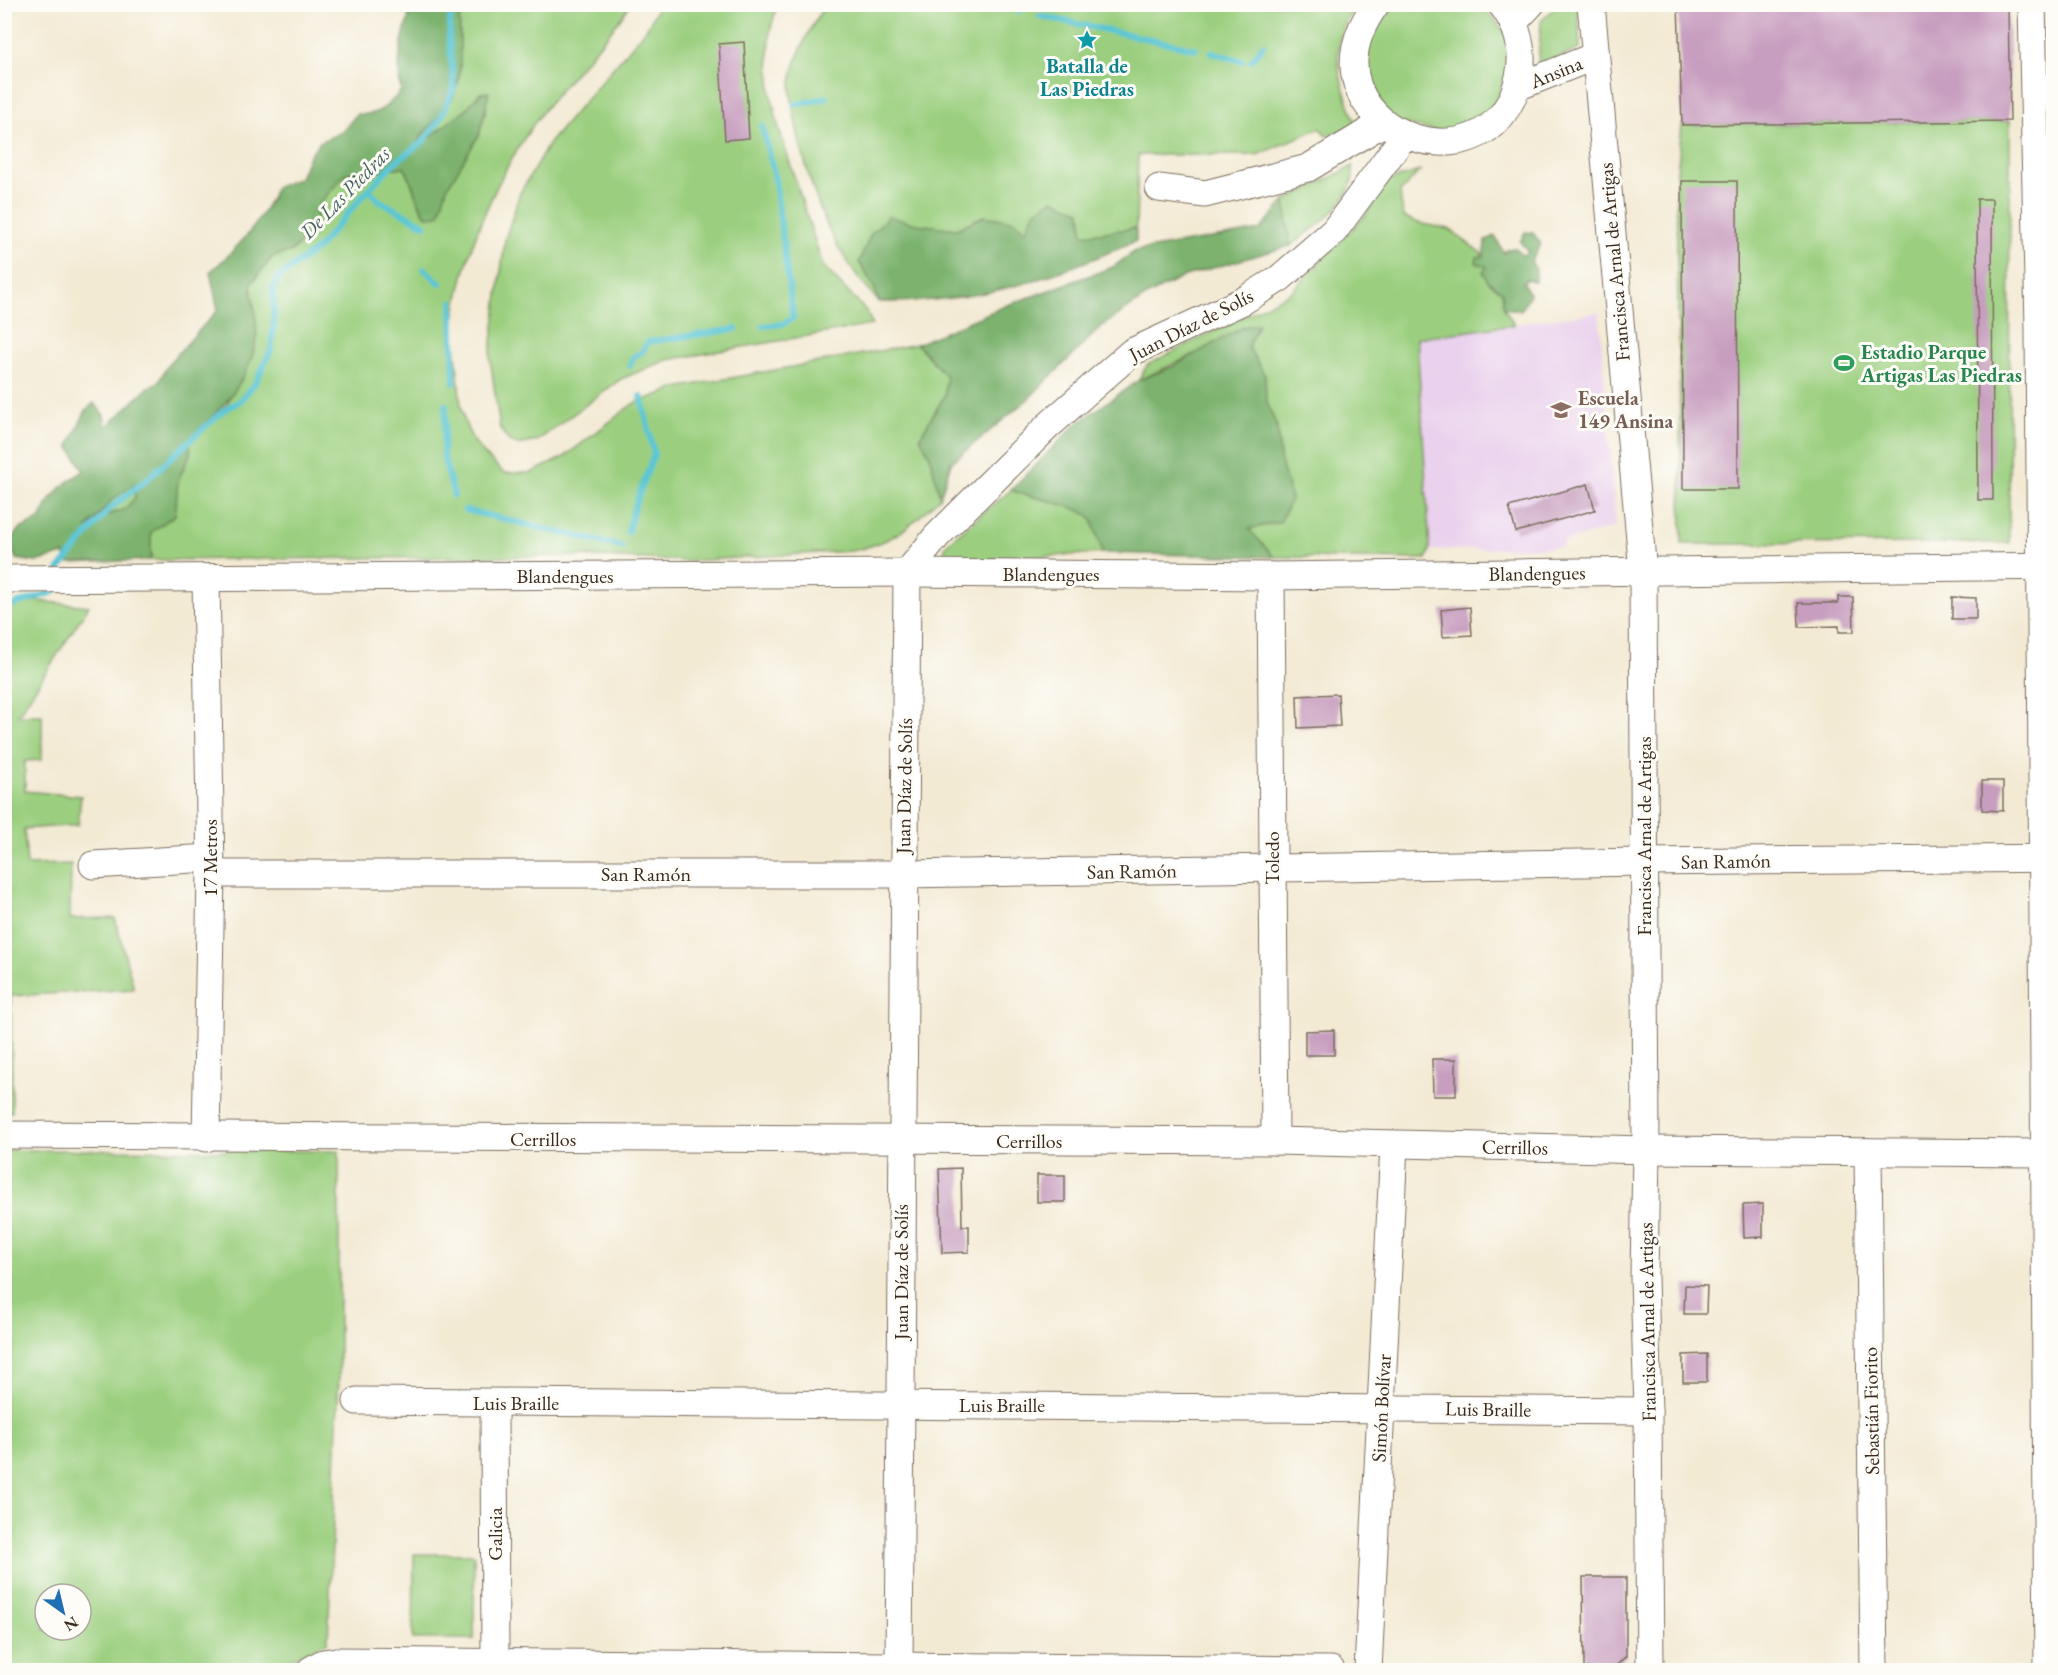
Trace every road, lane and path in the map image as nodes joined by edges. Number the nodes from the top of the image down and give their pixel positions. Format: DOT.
graph roads {
  1 [pos="1376,4"];
  2 [pos="1591,4"];
  3 [pos="2032,4"];
  4 [pos="1515,11"];
  5 [pos="2043,45"];
  6 [pos="1594,56"];
  7 [pos="1517,87"];
  8 [pos="1394,130"];
  9 [pos="1159,188"];
  10 [pos="2046,327"];
  11 [pos="2046,566"];
  12 [pos="1643,572"];
  13 [pos="907,573"];
  14 [pos="1271,576"];
  15 [pos="4,579"];
  16 [pos="206,579"];
  17 [pos="2048,858"];
  18 [pos="1645,862"];
  19 [pos="93,865"];
  20 [pos="211,866"];
  21 [pos="1272,869"];
  22 [pos="903,874"];
  23 [pos="4,1135"];
  24 [pos="206,1137"];
  25 [pos="901,1141"];
  26 [pos="1275,1141"];
  27 [pos="1394,1145"];
  28 [pos="1646,1150"];
  29 [pos="1868,1152"];
  30 [pos="2048,1153"];
  31 [pos="357,1401"];
  32 [pos="494,1403"];
  33 [pos="900,1404"];
  34 [pos="1380,1407"];
  35 [pos="1648,1411"];
  36 [pos="503,1667"];
  37 [pos="700,1667"];
  38 [pos="899,1668"];
  39 [pos="311,1670"];
  40 [pos="1137,1670"];
  41 [pos="1331,1671"];
  42 [pos="1368,1671"];
  43 [pos="1650,1671"];
  44 [pos="1874,1671"];
  45 [pos="2048,1671"];
  1 -- 8 [label="street"];
  2 -- 6 [label="street, Francisca Arnal de Artigas"];
  3 -- 5 [label="street"];
  4 -- 7 [label="street"];
  5 -- 10 [label="street"];
  6 -- 7 [label="street, Ansina"];
  6 -- 12 [label="street, Francisca Arnal de Artigas"];
  7 -- 8 [label="street"];
  8 -- 9 [label="street"];
  8 -- 13 [label="street, Juan Díaz de Solís"];
  10 -- 11 [label="street"];
  11 -- 12 [label="street, Blandengues"];
  11 -- 17 [label="street"];
  12 -- 14 [label="street, Blandengues"];
  12 -- 18 [label="street, Francisca Arnal de Artigas"];
  13 -- 14 [label="street, Blandengues"];
  13 -- 16 [label="street, Blandengues"];
  13 -- 22 [label="street, Juan Díaz de Solís"];
  14 -- 21 [label="street, Toledo"];
  15 -- 16 [label="street, Blandengues"];
  16 -- 20 [label="street, 17 Metros"];
  17 -- 18 [label="street, San Ramón"];
  17 -- 30 [label="street"];
  18 -- 21 [label="street, San Ramón"];
  18 -- 28 [label="street, Francisca Arnal de Artigas"];
  19 -- 20 [label="street, San Ramón"];
  20 -- 22 [label="street, San Ramón"];
  20 -- 24 [label="street, 17 Metros"];
  21 -- 22 [label="street, San Ramón"];
  21 -- 26 [label="street, Toledo"];
  22 -- 25 [label="street, Juan Díaz de Solís"];
  23 -- 24 [label="street, Cerrillos"];
  24 -- 25 [label="street, Cerrillos"];
  25 -- 26 [label="street, Cerrillos"];
  25 -- 33 [label="street, Juan Díaz de Solís"];
  26 -- 27 [label="street, Cerrillos"];
  27 -- 28 [label="street, Cerrillos"];
  27 -- 34 [label="street, Simón Bolívar"];
  28 -- 29 [label="street, Cerrillos"];
  28 -- 35 [label="street, Francisca Arnal de Artigas"];
  29 -- 30 [label="street, Cerrillos"];
  29 -- 44 [label="street, Sebastián Fiorito"];
  30 -- 45 [label="street"];
  31 -- 32 [label="street, Luis Braille"];
  32 -- 33 [label="street, Luis Braille"];
  32 -- 36 [label="street, Galicia"];
  33 -- 34 [label="street, Luis Braille"];
  33 -- 38 [label="street, Juan Díaz de Solís"];
  34 -- 35 [label="street, Luis Braille"];
  34 -- 42 [label="street, Simón Bolívar"];
  35 -- 43 [label="street, Francisca Arnal de Artigas"];
  36 -- 37 [label="street"];
  36 -- 39 [label="street"];
  37 -- 38 [label="street"];
  38 -- 40 [label="street"];
  40 -- 41 [label="street"];
}
